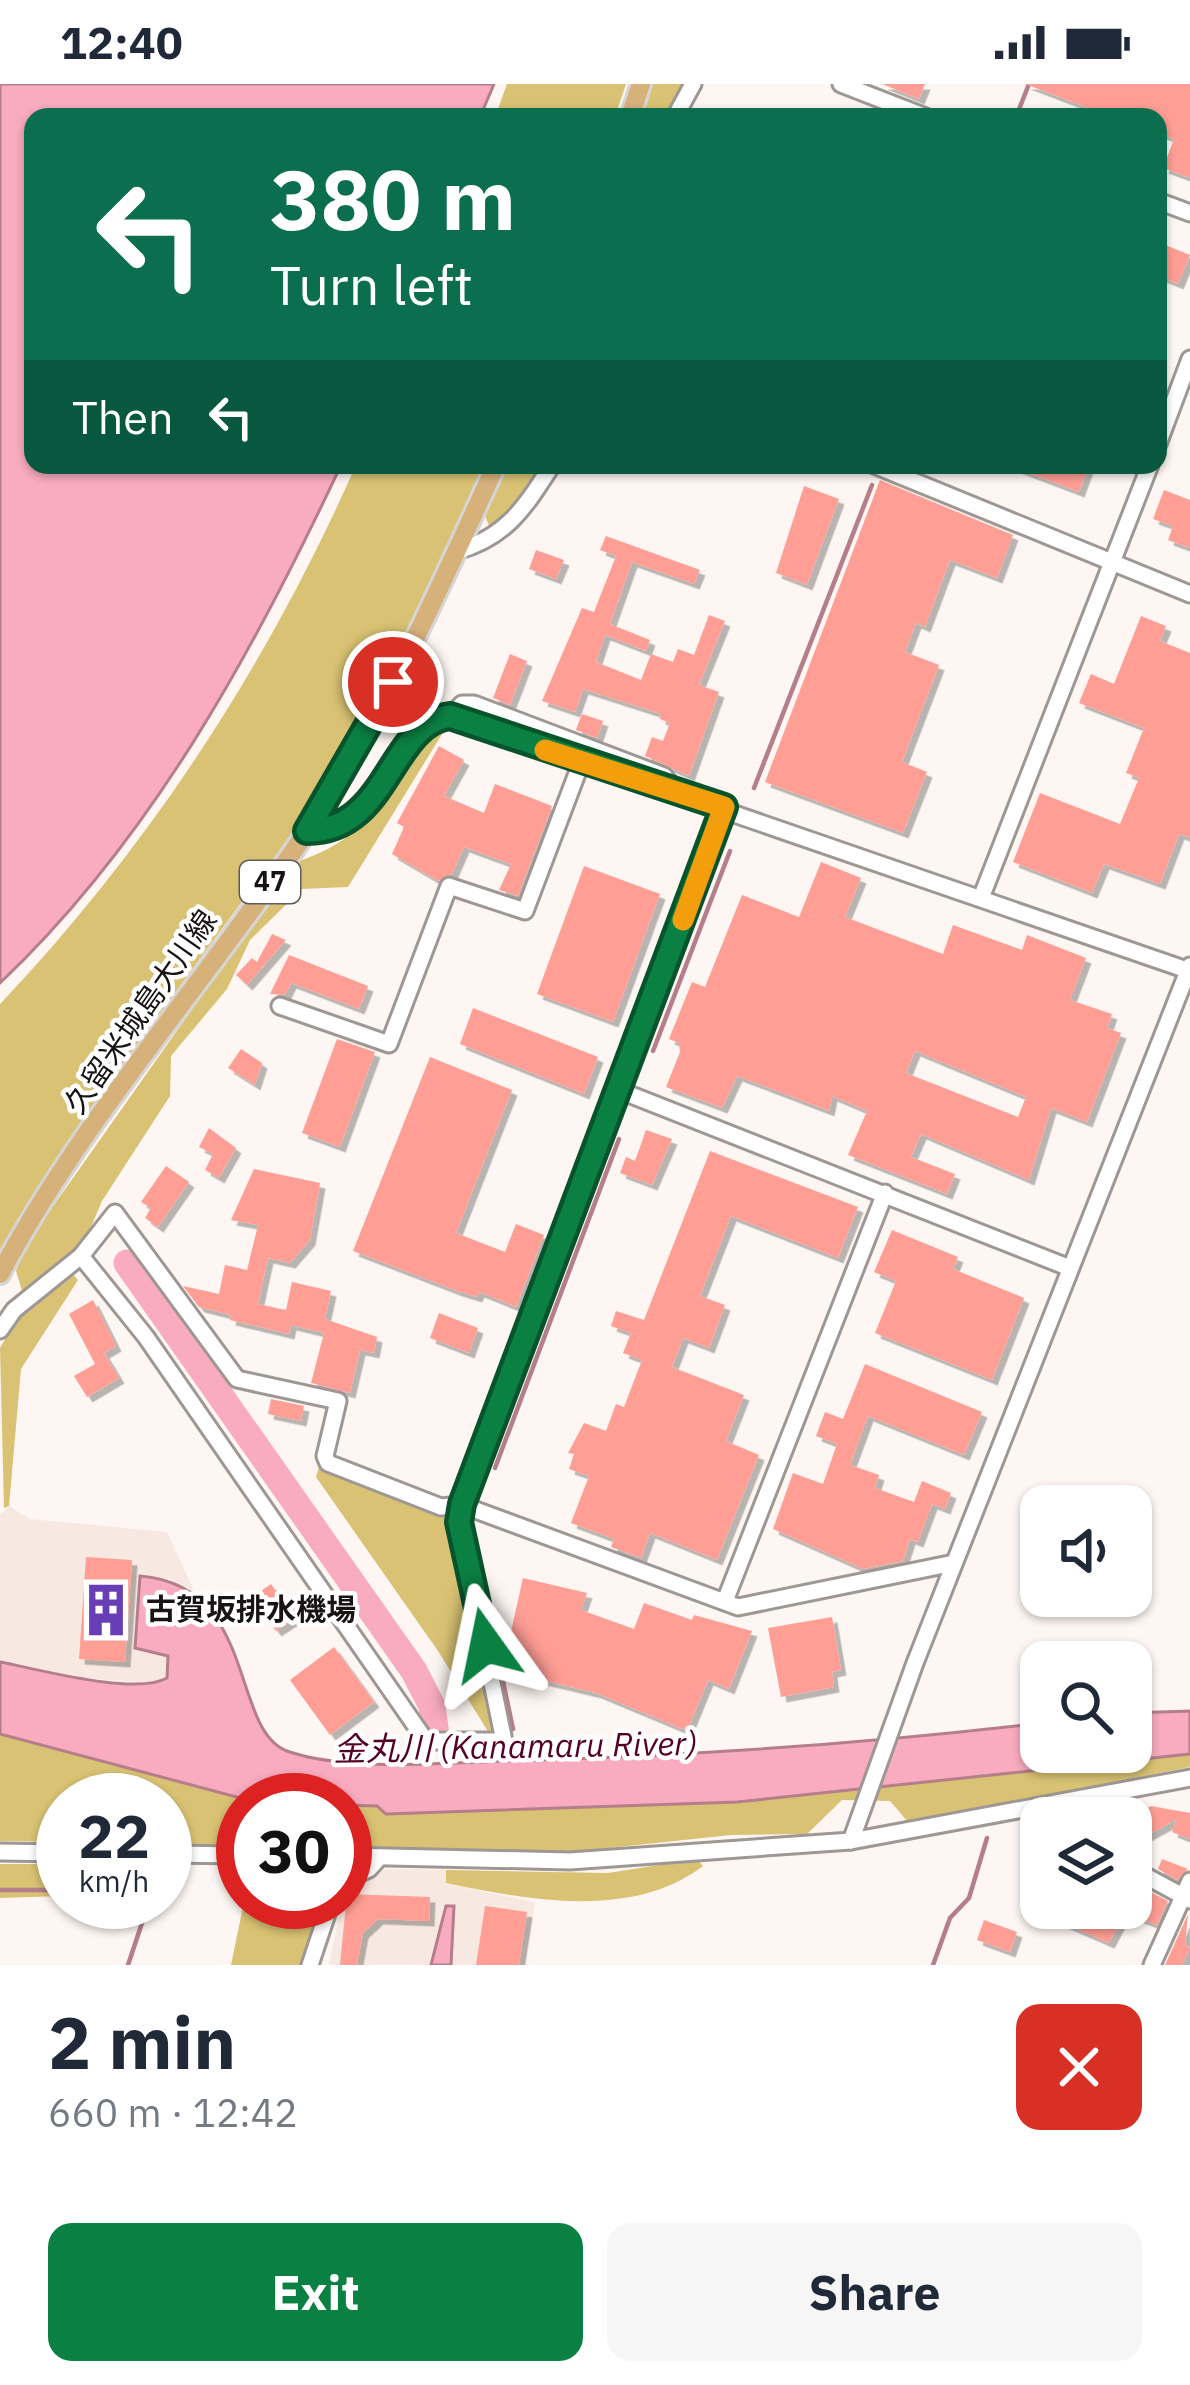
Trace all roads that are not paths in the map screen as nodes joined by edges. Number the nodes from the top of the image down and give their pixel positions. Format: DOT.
graph roads {
  1 [pos="841,84"];
  2 [pos="903,108"];
  3 [pos="1190,359"];
  4 [pos="1167,420"];
  5 [pos="492,474"];
  6 [pos="546,474"];
  7 [pos="897,474"];
  8 [pos="1147,474"];
  9 [pos="457,550"];
  10 [pos="1114,560"];
  11 [pos="1190,594"];
  12 [pos="450,716"];
  13 [pos="581,763"];
  14 [pos="676,792"];
  15 [pos="724,807"];
  16 [pos="307,831"];
  17 [pos="980,898"];
  18 [pos="1189,968"];
  19 [pos="280,1006"];
  20 [pos="621,1090"];
  21 [pos="884,1192"];
  22 [pos="80,1256"];
  23 [pos="1070,1268"];
  24 [pos="0,1274"];
  25 [pos="0,1330"];
  26 [pos="462,1504"];
  27 [pos="954,1563"];
  28 [pos="725,1601"];
  29 [pos="1190,1778"];
  30 [pos="1100,1797"];
  31 [pos="1020,1813"];
  32 [pos="851,1841"];
  33 [pos="0,1852"];
  34 [pos="36,1852"];
  35 [pos="372,1857"];
  36 [pos="380,1857"];
  37 [pos="372,1866"];
  38 [pos="1152,1877"];
  39 [pos="1188,1893"];
  40 [pos="322,1929"];
  41 [pos="310,1965"];
  42 [pos="1152,1965"];
  1 -- 2 [label="street"];
  3 -- 4 [label="street"];
  5 -- 9 [label="main road, 久留米城島大川線 / 47"];
  6 -- 9 [label="street"];
  7 -- 10 [label="street"];
  8 -- 10 [label="street"];
  9 -- 16 [label="main road, 久留米城島大川線 / 47"];
  10 -- 11 [label="street"];
  10 -- 17 [label="street"];
  12 -- 13 [label="street"];
  12 -- 14 [label="street"];
  12 -- 16 [label="street"];
  13 -- 14 [label="street"];
  13 -- 19 [label="street"];
  14 -- 15 [label="street"];
  15 -- 17 [label="street"];
  15 -- 20 [label="street"];
  16 -- 24 [label="main road, 久留米城島大川線 / 47"];
  17 -- 18 [label="street"];
  18 -- 23 [label="street"];
  20 -- 21 [label="street"];
  20 -- 26 [label="street"];
  21 -- 23 [label="street"];
  21 -- 28 [label="street"];
  22 -- 25 [label="street"];
  22 -- 26 [label="street"];
  22 -- 26 [label="street"];
  23 -- 27 [label="street"];
  26 -- 28 [label="street"];
  27 -- 28 [label="street"];
  27 -- 32 [label="street"];
  29 -- 30 [label="street"];
  31 -- 32 [label="street"];
  32 -- 36 [label="street"];
  33 -- 34 [label="street"];
  35 -- 36 [label="street"];
  36 -- 37 [label="street"];
  38 -- 39 [label="street"];
  39 -- 42 [label="street"];
  40 -- 41 [label="street"];
}
